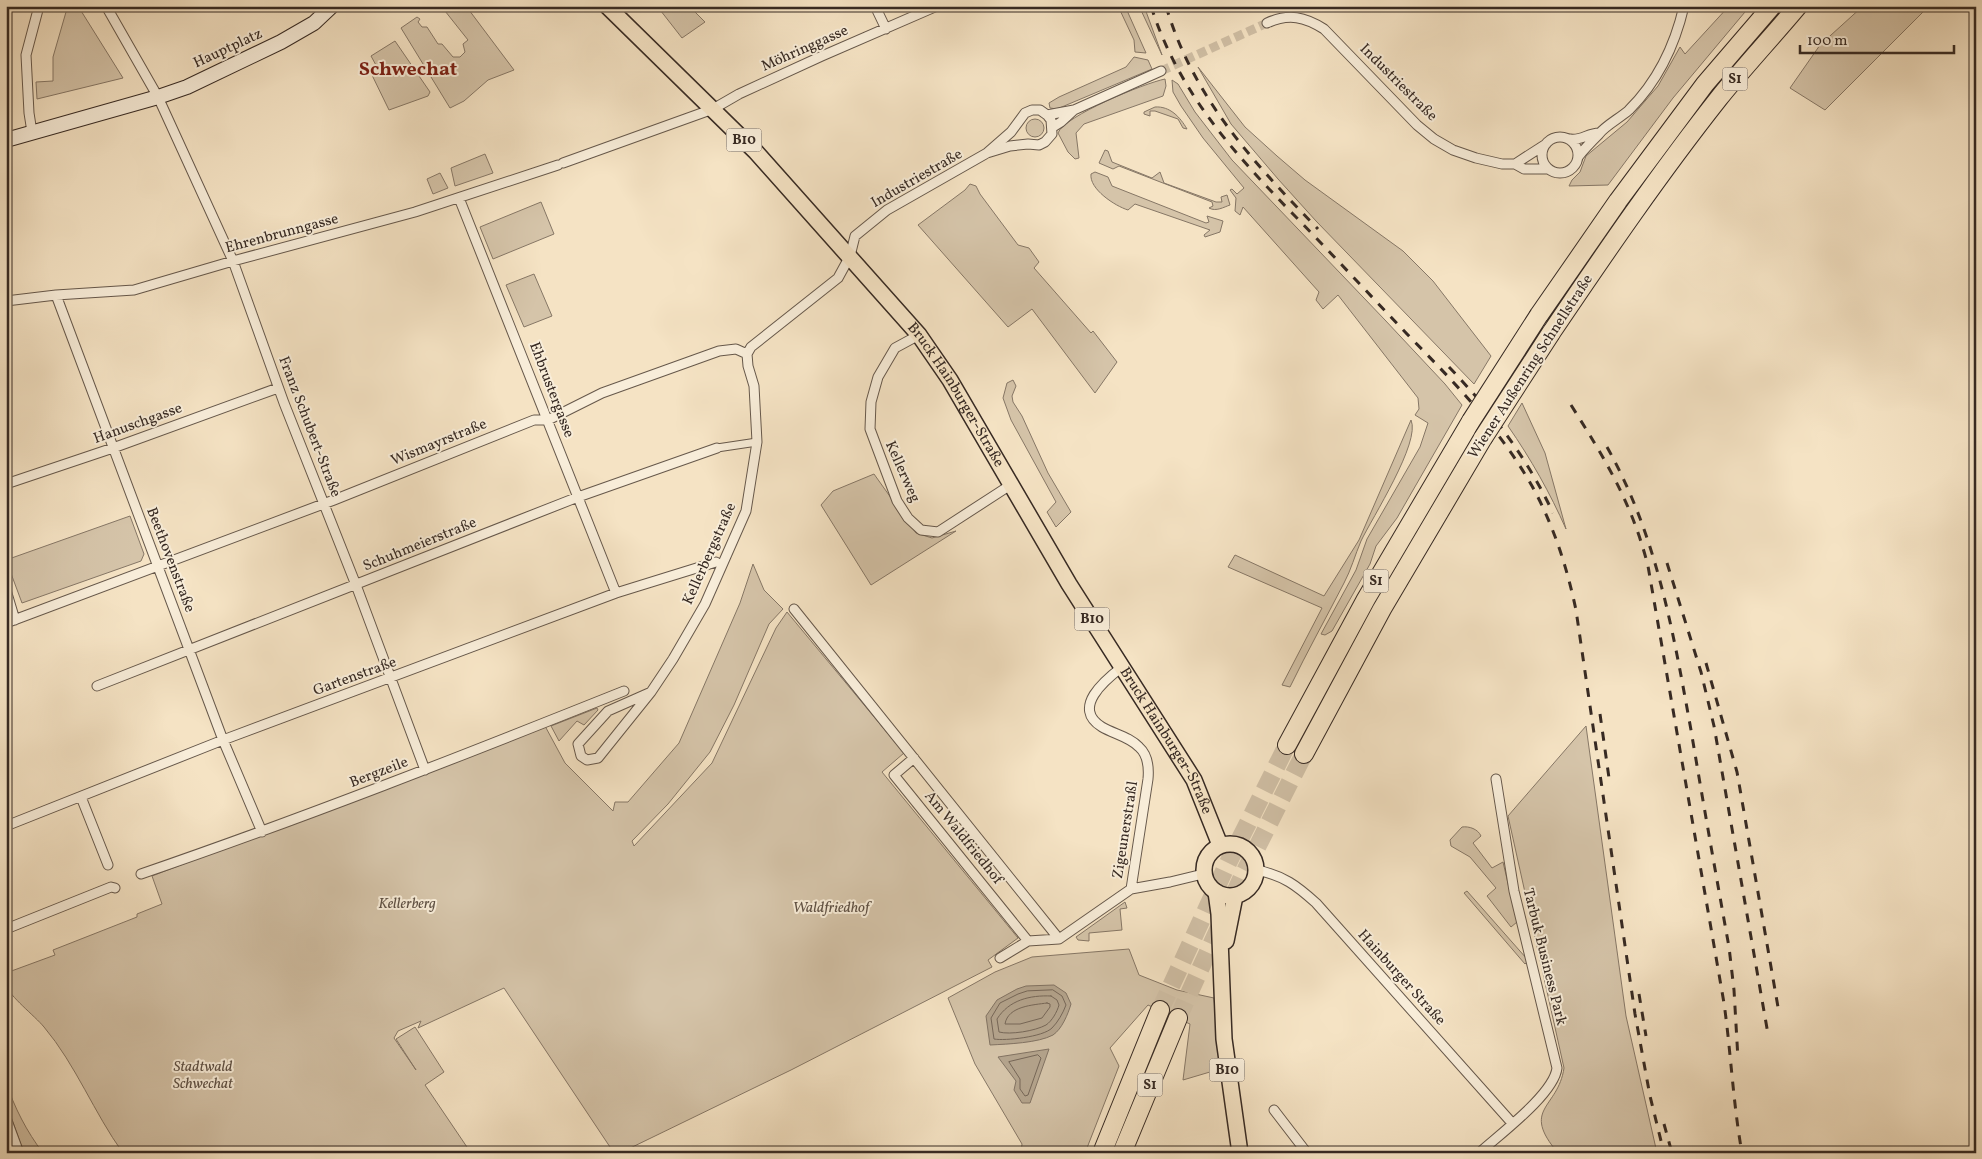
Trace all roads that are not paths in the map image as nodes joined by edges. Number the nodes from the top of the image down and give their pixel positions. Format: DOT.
graph roads {
  1 [pos="39,6"];
  2 [pos="106,6"];
  3 [pos="332,6"];
  4 [pos="607,6"];
  5 [pos="875,6"];
  6 [pos="937,6"];
  7 [pos="1684,6"];
  8 [pos="1772,6"];
  9 [pos="1798,6"];
  10 [pos="1268,23"];
  11 [pos="886,29"];
  12 [pos="1161,71"];
  13 [pos="158,97"];
  14 [pos="713,110"];
  15 [pos="1074,110"];
  16 [pos="1047,115"];
  17 [pos="1018,122"];
  18 [pos="1053,127"];
  19 [pos="32,132"];
  20 [pos="1599,133"];
  21 [pos="6,140"];
  22 [pos="1570,140"];
  23 [pos="1028,144"];
  24 [pos="1546,144"];
  25 [pos="987,153"];
  26 [pos="1578,157"];
  27 [pos="1515,164"];
  28 [pos="1548,169"];
  29 [pos="459,198"];
  30 [pos="850,256"];
  31 [pos="233,261"];
  32 [pos="56,295"];
  33 [pos="6,301"];
  34 [pos="919,335"];
  35 [pos="747,354"];
  36 [pos="278,388"];
  37 [pos="548,420"];
  38 [pos="757,442"];
  39 [pos="113,448"];
  40 [pos="717,448"];
  41 [pos="6,484"];
  42 [pos="1012,484"];
  43 [pos="578,498"];
  44 [pos="324,504"];
  45 [pos="726,558"];
  46 [pos="716,562"];
  47 [pos="157,565"];
  48 [pos="356,585"];
  49 [pos="6,590"];
  50 [pos="616,593"];
  51 [pos="794,609"];
  52 [pos="11,621"];
  53 [pos="190,649"];
  54 [pos="1122,667"];
  55 [pos="391,678"];
  56 [pos="97,686"];
  57 [pos="624,691"];
  58 [pos="650,692"];
  59 [pos="223,740"];
  60 [pos="1287,745"];
  61 [pos="1304,754"];
  62 [pos="914,758"];
  63 [pos="425,770"];
  64 [pos="1496,779"];
  65 [pos="81,797"];
  66 [pos="6,826"];
  67 [pos="262,832"];
  68 [pos="1220,845"];
  69 [pos="108,865"];
  70 [pos="1257,870"];
  71 [pos="141,874"];
  72 [pos="1204,874"];
  73 [pos="115,888"];
  74 [pos="1130,888"];
  75 [pos="1216,892"];
  76 [pos="1235,896"];
  77 [pos="6,929"];
  78 [pos="1059,939"];
  79 [pos="1028,941"];
  80 [pos="1000,958"];
  81 [pos="1221,968"];
  82 [pos="1160,1010"];
  83 [pos="1178,1018"];
  84 [pos="1274,1110"];
  85 [pos="6,1118"];
  86 [pos="1512,1124"];
  87 [pos="19,1153"];
  88 [pos="1102,1153"];
  89 [pos="1122,1153"];
  90 [pos="1240,1153"];
  91 [pos="1307,1153"];
  92 [pos="1479,1153"];
  1 -- 19 [label="street"];
  2 -- 13 [label="street, Franz Schubert-Straße"];
  3 -- 13 [label="main road, Hauptplatz"];
  4 -- 14 [label="main road, Bruck Hainburger-Straße / B10"];
  5 -- 11 [label="street"];
  6 -- 11 [label="street, Möhringgasse"];
  7 -- 20 [label="street"];
  8 -- 60 [label="highway, Wiener Außenring Schnellstraße / S1, bridge"];
  9 -- 61 [label="highway, Wiener Außenring Schnellstraße / S1, bridge"];
  10 -- 27 [label="street, Industriestraße"];
  11 -- 14 [label="street, Möhringgasse"];
  12 -- 15 [label="street, Industriestraße"];
  13 -- 19 [label="main road, Hauptplatz"];
  13 -- 31 [label="street, Franz Schubert-Straße"];
  14 -- 29 [label="street, Ehrenbrunngasse"];
  14 -- 30 [label="main road, Bruck Hainburger-Straße / B10"];
  15 -- 16 [label="street, Industriestraße"];
  15 -- 18 [label="street, Industriestraße"];
  16 -- 17 [label="street, Industriestraße"];
  16 -- 18 [label="street"];
  17 -- 23 [label="street"];
  17 -- 25 [label="street, Industriestraße"];
  18 -- 23 [label="street, Industriestraße"];
  19 -- 21 [label="main road, Hauptplatz"];
  20 -- 22 [label="street"];
  20 -- 26 [label="street"];
  22 -- 24 [label="street"];
  22 -- 26 [label="street"];
  23 -- 25 [label="street, Industriestraße"];
  24 -- 27 [label="street"];
  24 -- 28 [label="street"];
  25 -- 30 [label="street, Industriestraße"];
  26 -- 28 [label="street"];
  27 -- 28 [label="street, Industriestraße"];
  29 -- 31 [label="street, Ehrenbrunngasse"];
  29 -- 37 [label="street, Ehbrustergasse"];
  30 -- 34 [label="main road, Bruck Hainburger-Straße / B10"];
  30 -- 35 [label="street"];
  31 -- 32 [label="street, Ehrenbrunngasse"];
  31 -- 36 [label="street, Franz Schubert-Straße"];
  32 -- 33 [label="street, Ehrenbrunngasse"];
  32 -- 39 [label="street, Beethovenstraße"];
  34 -- 42 [label="main road, Bruck Hainburger-Straße / B10"];
  34 -- 42 [label="street, Kellerweg"];
  35 -- 37 [label="street, Wismayrstraße"];
  35 -- 38 [label="street, Kellerbergstraße"];
  36 -- 39 [label="street, Hanuschgasse"];
  36 -- 44 [label="street, Franz Schubert-Straße"];
  37 -- 43 [label="street, Ehbrustergasse"];
  37 -- 44 [label="street, Wismayrstraße"];
  38 -- 40 [label="street, Schuhmeierstraße"];
  38 -- 45 [label="street, Kellerbergstraße"];
  39 -- 41 [label="street, Hanuschgasse"];
  39 -- 47 [label="street, Beethovenstraße"];
  40 -- 43 [label="street, Schuhmeierstraße"];
  42 -- 54 [label="main road, Bruck Hainburger-Straße / B10"];
  43 -- 48 [label="street, Schuhmeierstraße"];
  43 -- 50 [label="street, Ehbrustergasse"];
  44 -- 47 [label="street, Wismayrstraße"];
  44 -- 48 [label="street, Franz Schubert-Straße"];
  45 -- 46 [label="street"];
  45 -- 58 [label="street, Kellerbergstraße"];
  46 -- 50 [label="street, Gartenstraße"];
  47 -- 52 [label="street, Wismayrstraße"];
  47 -- 53 [label="street, Beethovenstraße"];
  48 -- 53 [label="street, Schuhmeierstraße"];
  48 -- 55 [label="street, Franz Schubert-Straße"];
  49 -- 52 [label="street"];
  50 -- 55 [label="street, Gartenstraße"];
  51 -- 62 [label="street, Am Waldfriedhof"];
  53 -- 56 [label="street, Schuhmeierstraße"];
  53 -- 59 [label="street, Beethovenstraße"];
  54 -- 68 [label="main road, Bruck Hainburger-Straße / B10"];
  54 -- 74 [label="street, Zigeunerstraßl"];
  55 -- 59 [label="street, Gartenstraße"];
  55 -- 63 [label="street, Franz Schubert-Straße"];
  57 -- 63 [label="street, Bergzeile"];
  58 -- 58 [label="street, Kellerbergstraße"];
  59 -- 65 [label="street, Gartenstraße"];
  59 -- 67 [label="street, Beethovenstraße"];
  62 -- 78 [label="street, Am Waldfriedhof"];
  62 -- 79 [label="street, Am Waldfriedhof"];
  63 -- 67 [label="street, Bergzeile"];
  64 -- 86 [label="street, Tarbuk Business Park"];
  65 -- 66 [label="street, Gartenstraße"];
  65 -- 69 [label="street"];
  67 -- 71 [label="street, Bergzeile"];
  68 -- 70 [label="main road"];
  68 -- 72 [label="main road"];
  70 -- 76 [label="main road"];
  70 -- 86 [label="street, Hainburger Straße"];
  72 -- 74 [label="street, Zigeunerstraßl"];
  72 -- 75 [label="main road, B10"];
  73 -- 77 [label="street"];
  74 -- 78 [label="street, Zigeunerstraßl"];
  75 -- 76 [label="main road"];
  75 -- 81 [label="main road, B10"];
  76 -- 81 [label="main road, B10"];
  78 -- 79 [label="street"];
  79 -- 80 [label="street"];
  81 -- 90 [label="main road, B10"];
  82 -- 88 [label="highway, S1"];
  83 -- 89 [label="highway, S1"];
  84 -- 91 [label="street"];
  85 -- 87 [label="street"];
  86 -- 92 [label="street, Tarbuk Business Park"];
}
